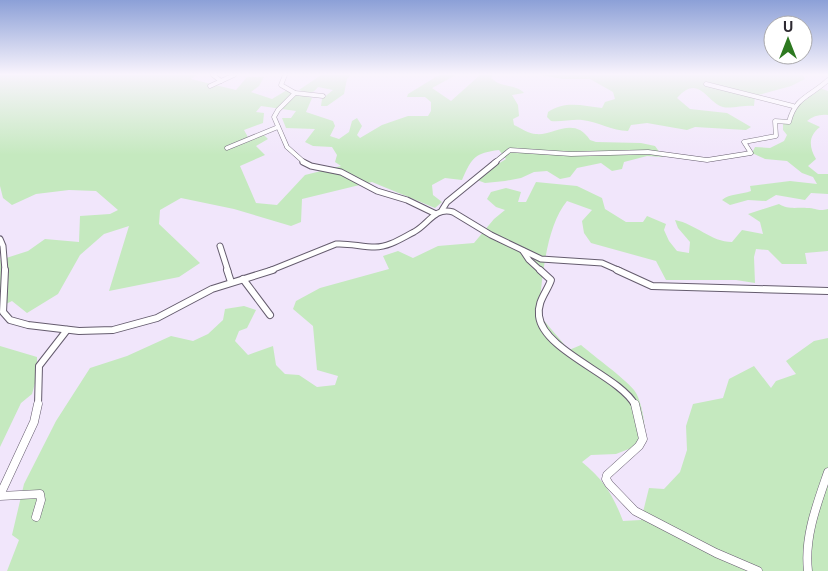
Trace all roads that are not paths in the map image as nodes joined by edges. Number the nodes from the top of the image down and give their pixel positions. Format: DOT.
graph roads {
  1 [pos="287,102"];
  2 [pos="780,102"];
  3 [pos="798,102"];
  4 [pos="793,106"];
  5 [pos="278,127"];
  6 [pos="227,148"];
  7 [pos="442,210"];
  8 [pos="436,214"];
  9 [pos="0,239"];
  10 [pos="220,246"];
  11 [pos="523,251"];
  12 [pos="243,278"];
  13 [pos="231,282"];
  14 [pos="828,291"];
  15 [pos="270,315"];
  16 [pos="67,330"];
  17 [pos="828,472"];
  18 [pos="0,495"];
  19 [pos="36,517"];
  20 [pos="758,571"];
  21 [pos="808,571"];
  1 -- 5 [label="street"];
  2 -- 4 [label="street"];
  3 -- 4 [label="street"];
  4 -- 7 [label="street"];
  5 -- 6 [label="street"];
  5 -- 8 [label="street"];
  7 -- 8 [label="street"];
  7 -- 11 [label="street"];
  8 -- 12 [label="street"];
  9 -- 16 [label="street"];
  10 -- 13 [label="street"];
  11 -- 14 [label="street"];
  11 -- 20 [label="street"];
  12 -- 13 [label="street"];
  12 -- 15 [label="street"];
  13 -- 16 [label="street"];
  16 -- 18 [label="street"];
  17 -- 21 [label="street"];
  18 -- 19 [label="street"];
}
